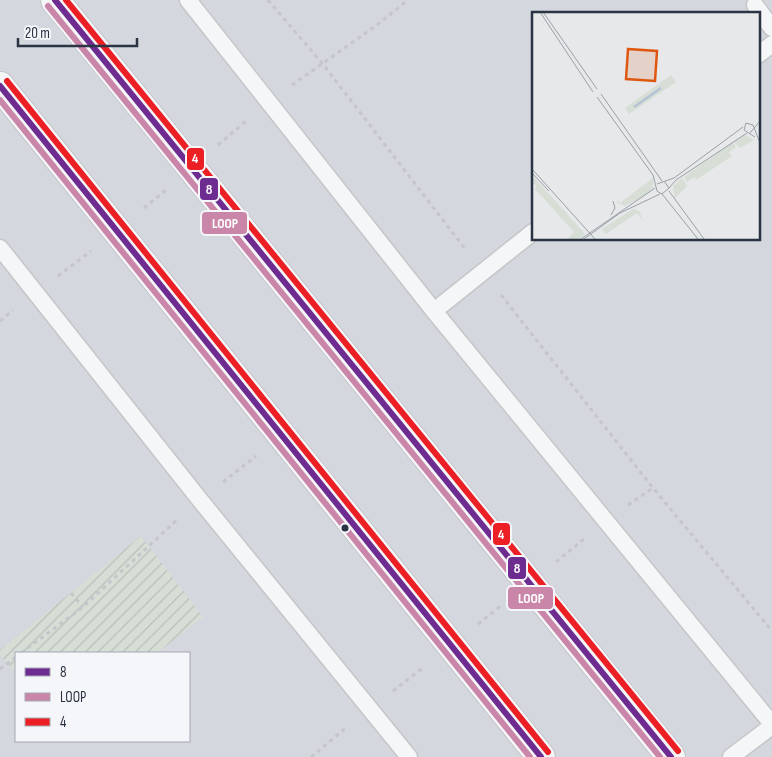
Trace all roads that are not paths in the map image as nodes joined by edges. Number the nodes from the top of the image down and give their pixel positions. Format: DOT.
graph roads {
  1 [pos="55,0"];
  2 [pos="188,0"];
  3 [pos="754,5"];
  4 [pos="759,12"];
  5 [pos="760,13"];
  6 [pos="772,28"];
  7 [pos="772,44"];
  8 [pos="760,53"];
  9 [pos="0,86"];
  10 [pos="532,233"];
  11 [pos="0,248"];
  12 [pos="434,311"];
  13 [pos="772,725"];
  14 [pos="409,757"];
  15 [pos="541,757"];
  16 [pos="671,757"];
  17 [pos="731,757"];
  1 -- 16 [label="street"];
  2 -- 12 [label="lane"];
  3 -- 4 [label="lane"];
  5 -- 6 [label="lane"];
  7 -- 8 [label="lane"];
  9 -- 15 [label="street"];
  10 -- 12 [label="lane"];
  11 -- 14 [label="lane"];
  12 -- 13 [label="lane"];
  13 -- 17 [label="lane"];
}
